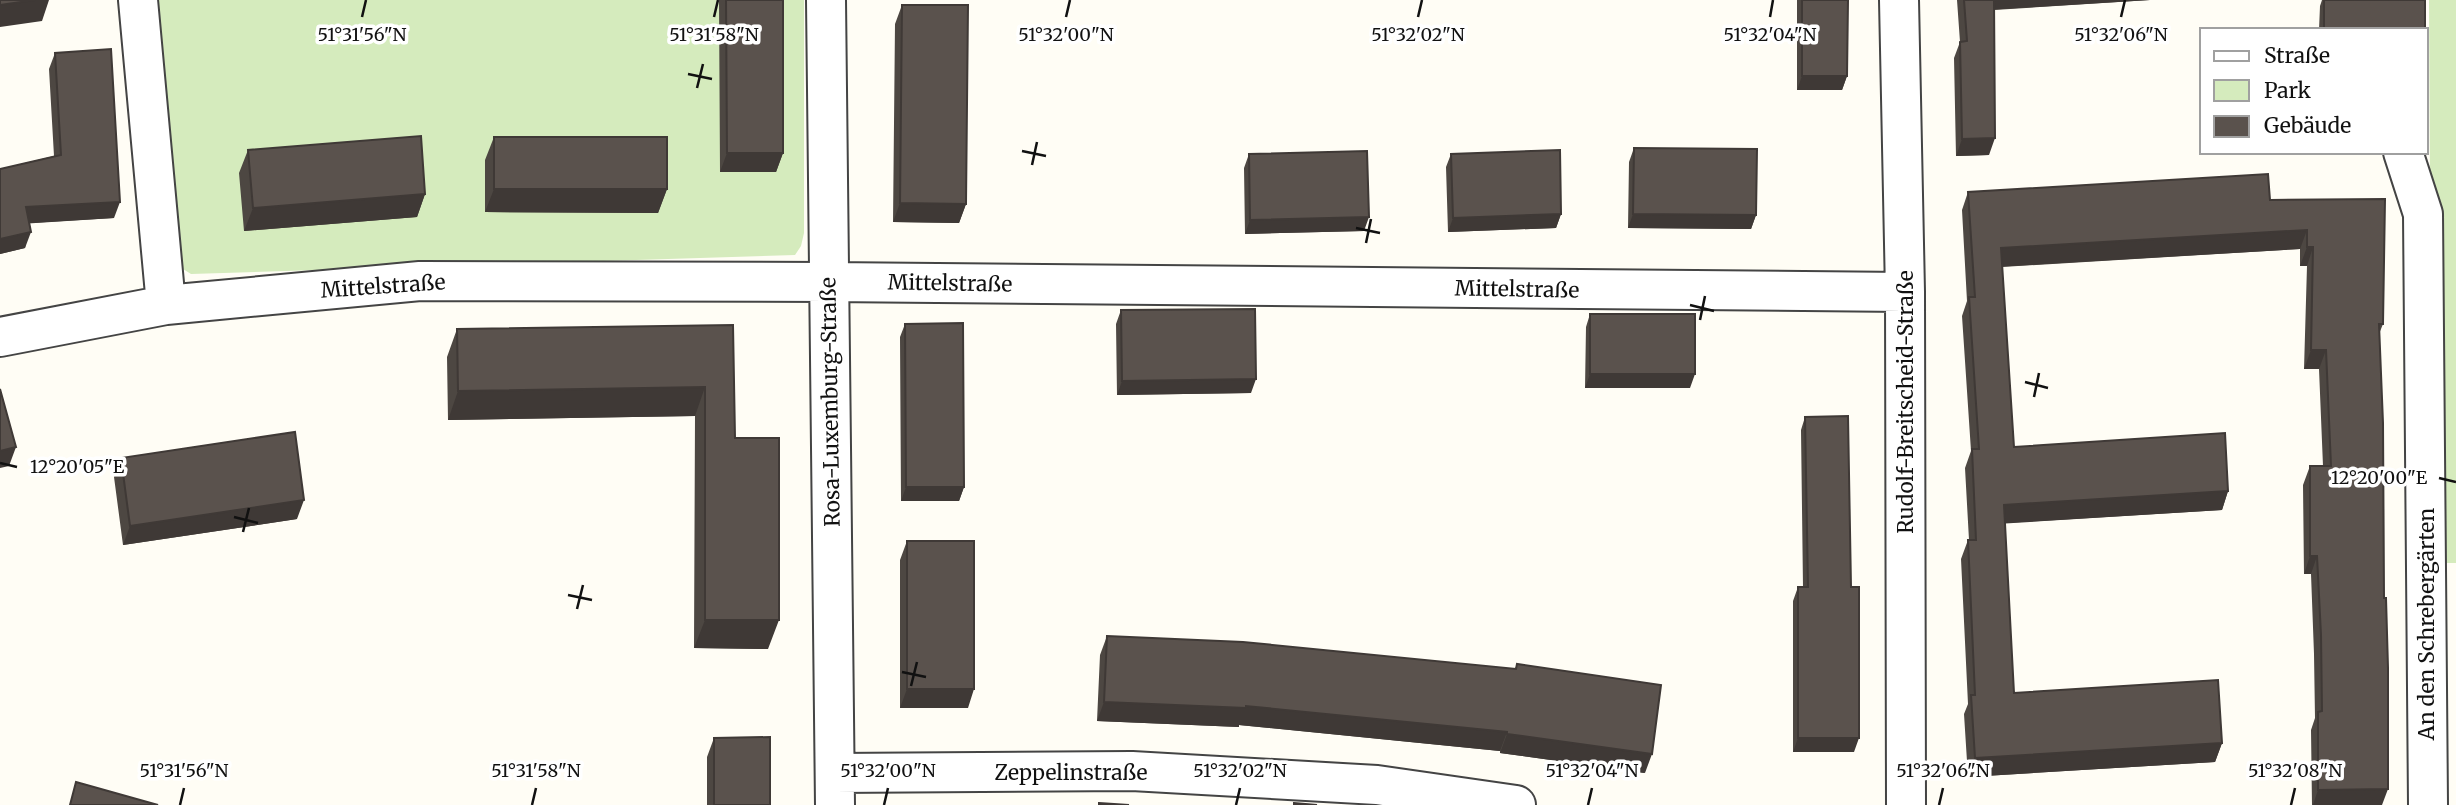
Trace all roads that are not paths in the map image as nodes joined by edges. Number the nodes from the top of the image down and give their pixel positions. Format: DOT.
graph roads {
  1 [pos="138,0"];
  2 [pos="826,0"];
  3 [pos="1899,0"];
  4 [pos="2404,154"];
  5 [pos="829,282"];
  6 [pos="1905,292"];
  7 [pos="166,305"];
  8 [pos="0,337"];
  9 [pos="835,789"];
  10 [pos="1516,805"];
  11 [pos="1906,805"];
  12 [pos="2428,805"];
  1 -- 7 [label="street"];
  2 -- 5 [label="street, Rosa-Luxemburg-Straße"];
  3 -- 6 [label="street, Rudolf-Breitscheid-Straße"];
  4 -- 12 [label="street, An den Schrebergärten"];
  5 -- 6 [label="street, Mittelstraße"];
  5 -- 7 [label="street, Mittelstraße"];
  5 -- 9 [label="street, Rosa-Luxemburg-Straße"];
  6 -- 11 [label="street, Rudolf-Breitscheid-Straße"];
  7 -- 8 [label="street, Mittelstraße"];
  9 -- 10 [label="street, Zeppelinstraße"];
}
